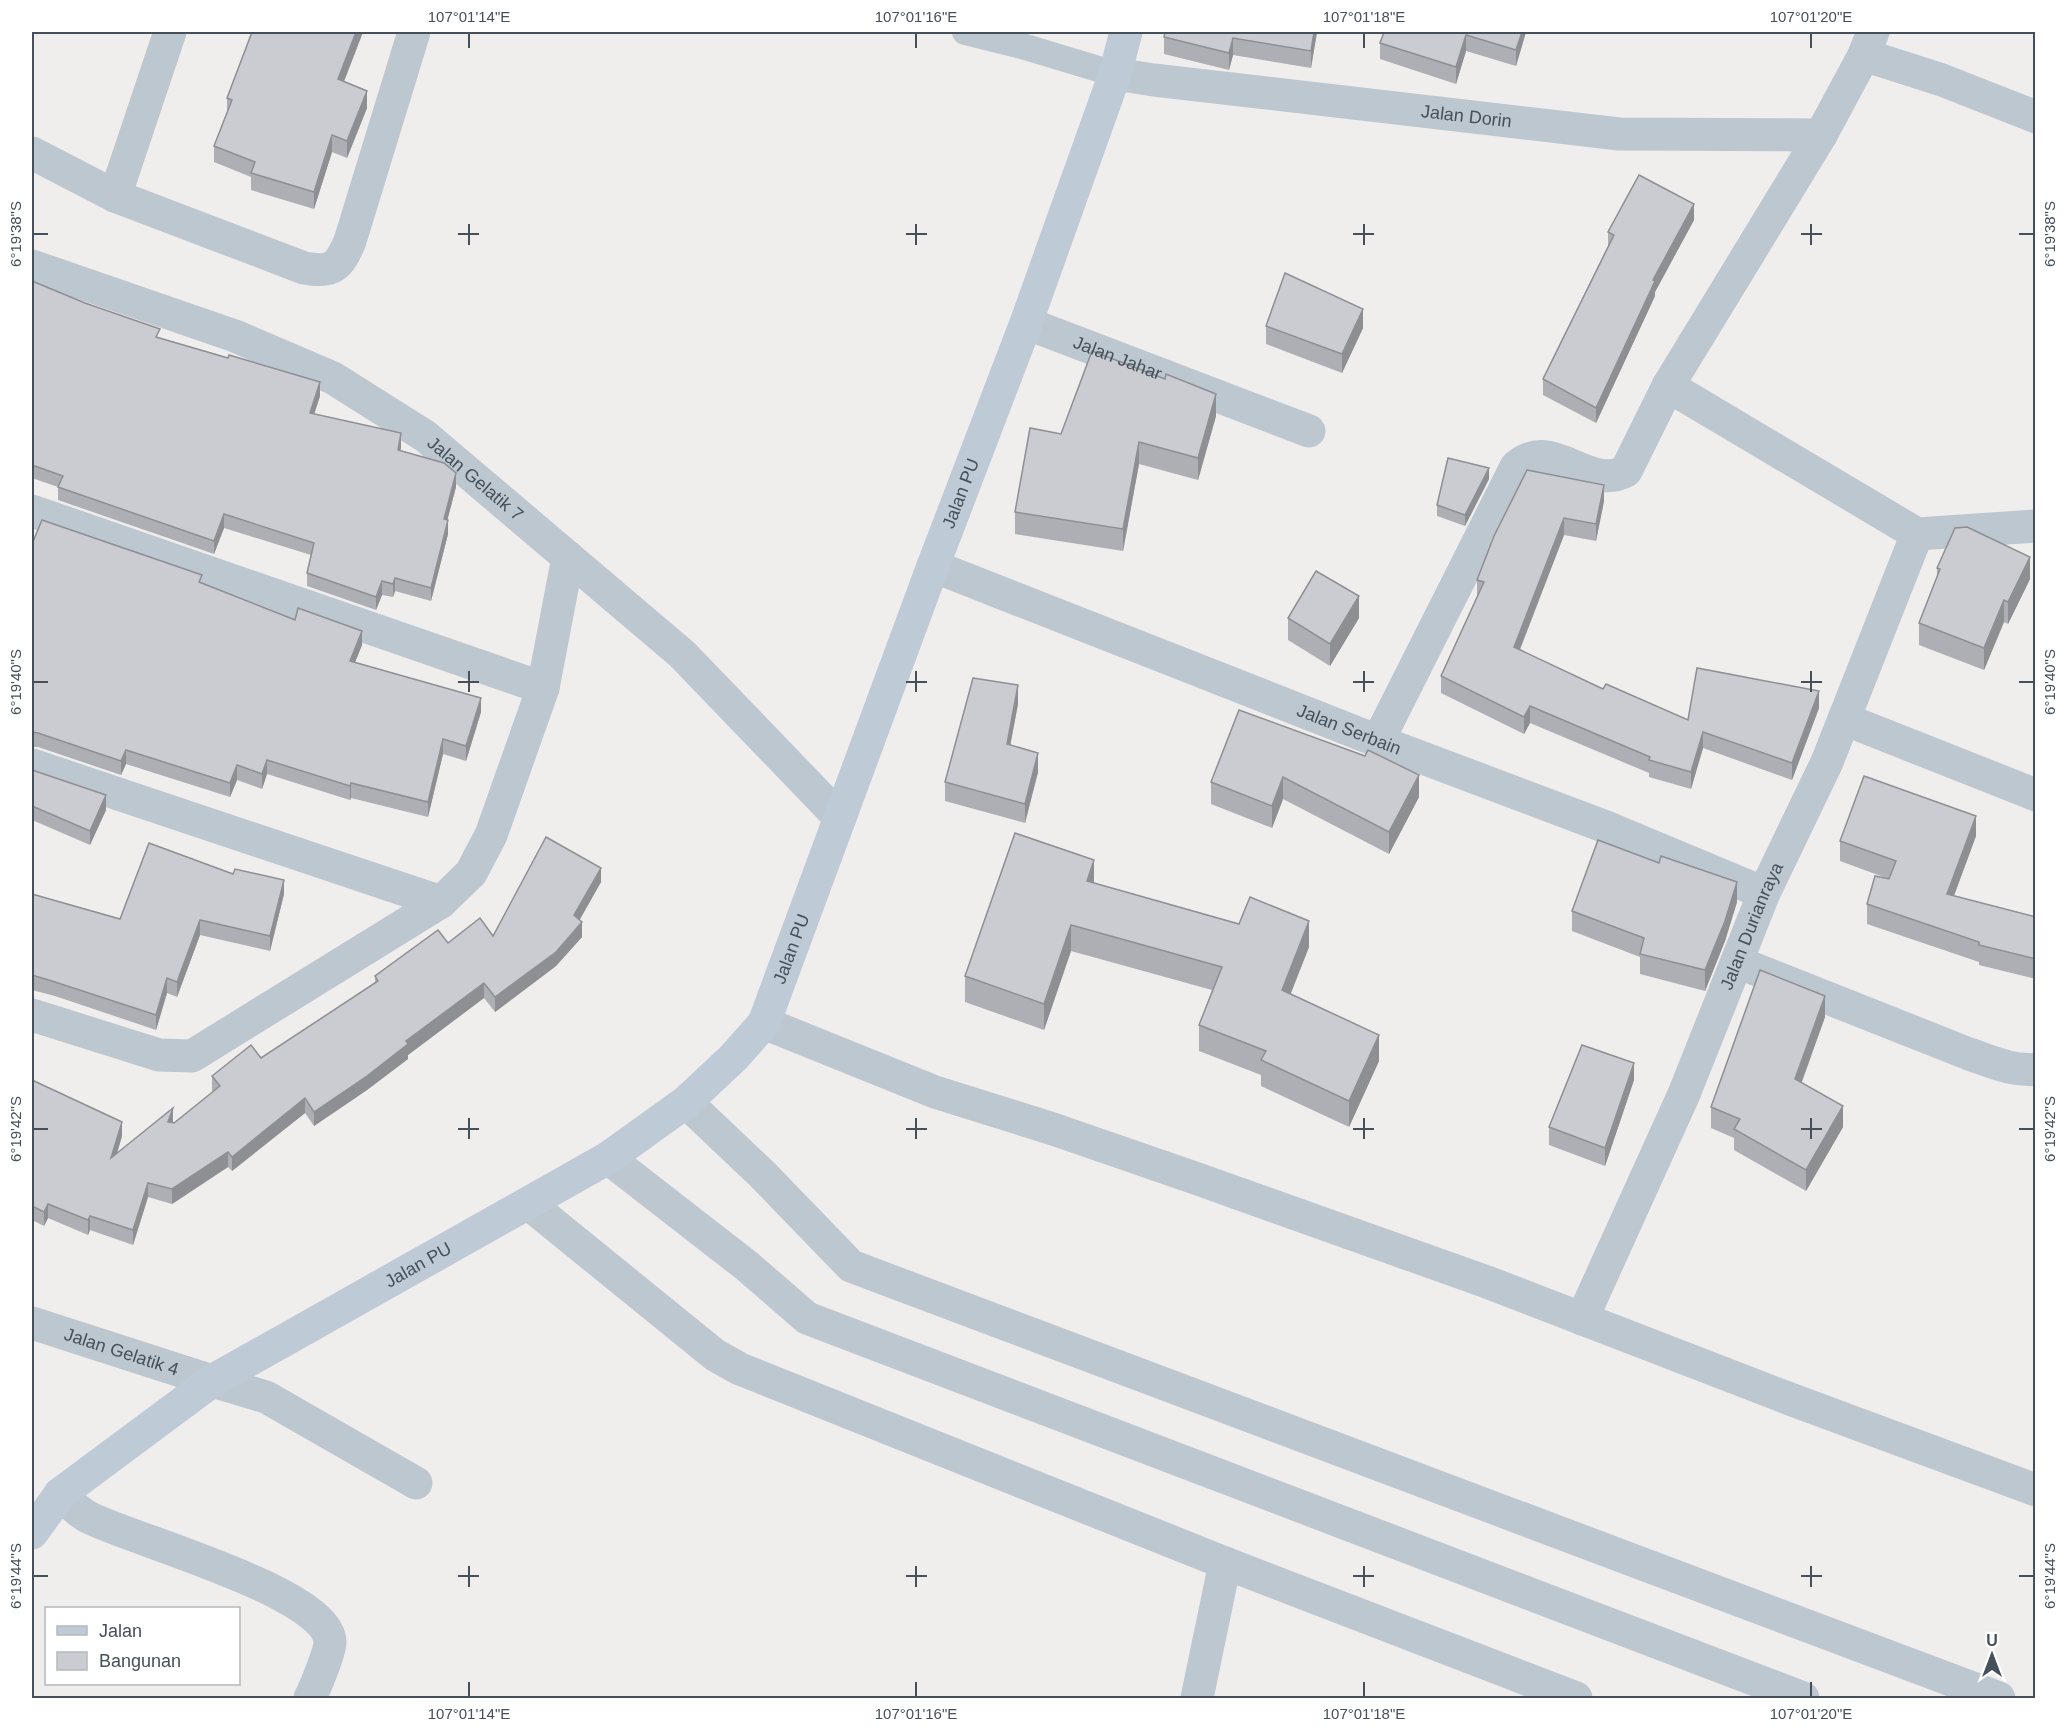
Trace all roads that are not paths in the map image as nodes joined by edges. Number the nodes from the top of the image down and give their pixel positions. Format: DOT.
graph roads {
  1 [pos="170,32"];
  2 [pos="414,32"];
  3 [pos="965,32"];
  4 [pos="1126,32"];
  5 [pos="1869,43"];
  6 [pos="1115,74"];
  7 [pos="2036,117"];
  8 [pos="1821,135"];
  9 [pos="32,153"];
  10 [pos="115,196"];
  11 [pos="32,266"];
  12 [pos="1026,323"];
  13 [pos="1668,386"];
  14 [pos="1309,431"];
  15 [pos="32,511"];
  16 [pos="2036,526"];
  17 [pos="1917,534"];
  18 [pos="568,557"];
  19 [pos="933,566"];
  20 [pos="543,688"];
  21 [pos="1844,719"];
  22 [pos="1378,741"];
  23 [pos="32,765"];
  24 [pos="2036,795"];
  25 [pos="840,818"];
  26 [pos="1764,893"];
  27 [pos="441,902"];
  28 [pos="1737,962"];
  29 [pos="32,1015"];
  30 [pos="764,1023"];
  31 [pos="2036,1069"];
  32 [pos="686,1102"];
  33 [pos="608,1158"];
  34 [pos="529,1204"];
  35 [pos="1582,1319"];
  36 [pos="32,1323"];
  37 [pos="212,1382"];
  38 [pos="416,1483"];
  39 [pos="2036,1490"];
  40 [pos="60,1494"];
  41 [pos="32,1533"];
  42 [pos="1225,1563"];
  43 [pos="1568,1697"];
  44 [pos="310,1698"];
  45 [pos="1197,1698"];
  46 [pos="1803,1698"];
  47 [pos="1999,1698"];
  1 -- 10 [label="street"];
  2 -- 10 [label="street"];
  3 -- 6 [label="lane"];
  4 -- 6 [label="street, Jalan PU"];
  5 -- 7 [label="street"];
  5 -- 8 [label="street"];
  6 -- 8 [label="street, Jalan Dorin"];
  6 -- 12 [label="street, Jalan PU"];
  8 -- 13 [label="street"];
  9 -- 10 [label="street"];
  11 -- 18 [label="street, Jalan Gelatik 7"];
  12 -- 14 [label="street, Jalan Jahar"];
  12 -- 19 [label="street, Jalan PU"];
  13 -- 17 [label="street"];
  13 -- 22 [label="street"];
  15 -- 20 [label="street"];
  16 -- 17 [label="street"];
  17 -- 21 [label="street, Jalan Durianraya"];
  18 -- 20 [label="street"];
  18 -- 25 [label="street, Jalan Gelatik 7"];
  19 -- 22 [label="street, Jalan Serbain"];
  19 -- 25 [label="street, Jalan PU"];
  20 -- 27 [label="street"];
  21 -- 24 [label="street"];
  21 -- 26 [label="street, Jalan Durianraya"];
  22 -- 26 [label="street, Jalan Serbain"];
  23 -- 27 [label="street"];
  25 -- 30 [label="street, Jalan PU"];
  26 -- 28 [label="street, Jalan Durianraya"];
  27 -- 29 [label="street"];
  28 -- 31 [label="street"];
  28 -- 35 [label="street, Jalan Durianraya"];
  30 -- 32 [label="street, Jalan PU"];
  30 -- 35 [label="street"];
  32 -- 33 [label="street, Jalan PU"];
  32 -- 47 [label="street"];
  33 -- 34 [label="street, Jalan PU"];
  33 -- 46 [label="street"];
  34 -- 37 [label="street, Jalan PU"];
  34 -- 42 [label="street"];
  35 -- 39 [label="street"];
  36 -- 37 [label="street, Jalan Gelatik 4"];
  37 -- 38 [label="street, Jalan Gelatik 4"];
  37 -- 40 [label="street, Jalan PU"];
  40 -- 41 [label="street, Jalan PU"];
  40 -- 44 [label="street"];
  42 -- 43 [label="street"];
  42 -- 45 [label="street"];
}
